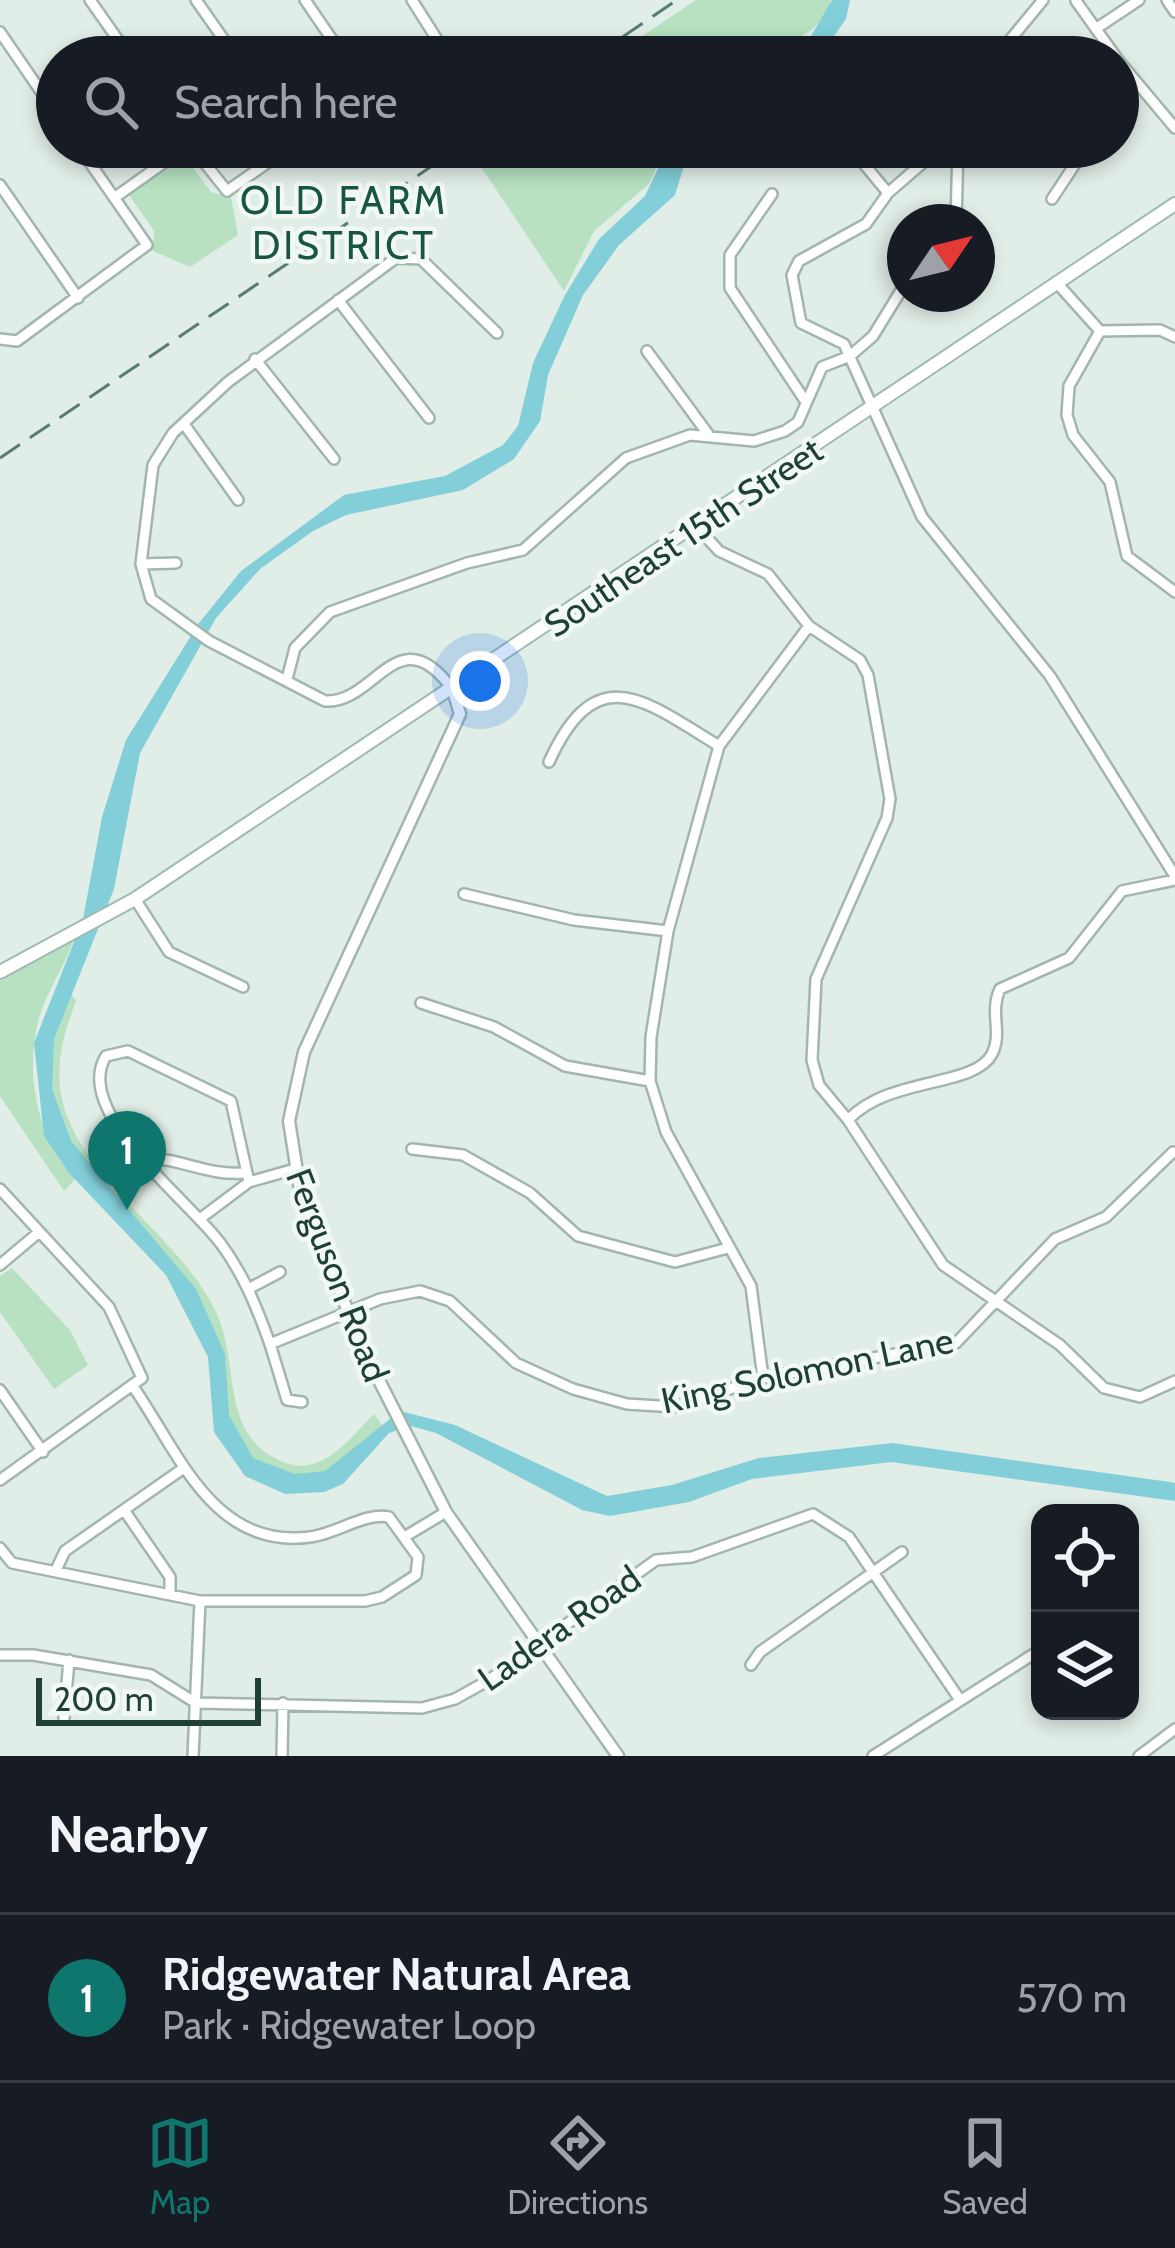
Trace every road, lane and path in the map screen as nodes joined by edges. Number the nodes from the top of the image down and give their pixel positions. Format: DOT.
graph roads {
  1 [pos="90,0"];
  2 [pos="196,0"];
  3 [pos="305,0"];
  4 [pos="412,0"];
  5 [pos="1043,0"];
  6 [pos="1139,0"];
  7 [pos="1167,0"];
  8 [pos="1076,1"];
  9 [pos="1175,12"];
  10 [pos="1096,28"];
  11 [pos="0,32"];
  12 [pos="115,36"];
  13 [pos="221,36"];
  14 [pos="330,36"];
  15 [pos="435,36"];
  16 [pos="1013,36"];
  17 [pos="1102,36"];
  18 [pos="36,84"];
  19 [pos="1139,85"];
  20 [pos="1175,128"];
  21 [pos="94,168"];
  22 [pos="158,168"];
  23 [pos="207,168"];
  24 [pos="260,168"];
  25 [pos="867,168"];
  26 [pos="917,168"];
  27 [pos="957,168"];
  28 [pos="1072,168"];
  29 [pos="0,185"];
  30 [pos="888,193"];
  31 [pos="772,194"];
  32 [pos="114,198"];
  33 [pos="1052,199"];
  34 [pos="956,204"];
  35 [pos="1175,204"];
  36 [pos="1056,283"];
  37 [pos="78,298"];
  38 [pos="338,300"];
  39 [pos="891,312"];
  40 [pos="1100,331"];
  41 [pos="497,333"];
  42 [pos="1175,337"];
  43 [pos="4,342"];
  44 [pos="646,351"];
  45 [pos="850,356"];
  46 [pos="255,359"];
  47 [pos="806,402"];
  48 [pos="873,410"];
  49 [pos="429,418"];
  50 [pos="184,424"];
  51 [pos="708,434"];
  52 [pos="334,459"];
  53 [pos="238,500"];
  54 [pos="697,527"];
  55 [pos="176,562"];
  56 [pos="141,565"];
  57 [pos="1175,592"];
  58 [pos="808,626"];
  59 [pos="286,679"];
  60 [pos="453,690"];
  61 [pos="719,746"];
  62 [pos="549,762"];
  63 [pos="1175,878"];
  64 [pos="464,894"];
  65 [pos="135,899"];
  66 [pos="668,931"];
  67 [pos="0,972"];
  68 [pos="243,987"];
  69 [pos="421,1003"];
  70 [pos="650,1081"];
  71 [pos="848,1120"];
  72 [pos="412,1149"];
  73 [pos="1173,1152"];
  74 [pos="145,1159"];
  75 [pos="295,1169"];
  76 [pos="246,1178"];
  77 [pos="0,1189"];
  78 [pos="201,1218"];
  79 [pos="38,1233"];
  80 [pos="728,1248"];
  81 [pos="0,1265"];
  82 [pos="280,1272"];
  83 [pos="250,1288"];
  84 [pos="1001,1302"];
  85 [pos="349,1315"];
  86 [pos="270,1344"];
  87 [pos="764,1378"];
  88 [pos="1174,1382"];
  89 [pos="132,1385"];
  90 [pos="0,1390"];
  91 [pos="302,1402"];
  92 [pos="43,1452"];
  93 [pos="181,1470"];
  94 [pos="0,1480"];
  95 [pos="124,1510"];
  96 [pos="446,1512"];
  97 [pos="406,1536"];
  98 [pos="0,1548"];
  99 [pos="902,1552"];
  100 [pos="56,1570"];
  101 [pos="873,1573"];
  102 [pos="170,1592"];
  103 [pos="200,1601"];
  104 [pos="539,1642"];
  105 [pos="0,1655"];
  106 [pos="1031,1655"];
  107 [pos="69,1660"];
  108 [pos="751,1665"];
  109 [pos="958,1697"];
  110 [pos="196,1703"];
  111 [pos="283,1703"];
  112 [pos="64,1718"];
  113 [pos="1175,1729"];
  114 [pos="193,1756"];
  115 [pos="282,1756"];
  116 [pos="618,1756"];
  117 [pos="873,1756"];
  118 [pos="1138,1756"];
  1 -- 12 [label="street"];
  2 -- 13 [label="street"];
  3 -- 14 [label="street"];
  4 -- 15 [label="street"];
  5 -- 16 [label="street"];
  6 -- 10 [label="street"];
  7 -- 9 [label="street"];
  8 -- 10 [label="street"];
  10 -- 17 [label="street"];
  11 -- 18 [label="street"];
  19 -- 20 [label="street"];
  21 -- 32 [label="street"];
  22 -- 32 [label="street"];
  23 -- 24 [label="street"];
  25 -- 30 [label="street"];
  26 -- 30 [label="street"];
  27 -- 34 [label="street"];
  28 -- 33 [label="street"];
  29 -- 37 [label="street"];
  30 -- 45 [label="street"];
  31 -- 47 [label="street"];
  32 -- 37 [label="street"];
  35 -- 36 [label="main road, Southeast 15th Street"];
  36 -- 40 [label="street"];
  36 -- 48 [label="main road, Southeast 15th Street"];
  37 -- 43 [label="street"];
  38 -- 41 [label="street"];
  38 -- 46 [label="street"];
  38 -- 49 [label="street"];
  39 -- 45 [label="street"];
  40 -- 42 [label="street"];
  40 -- 57 [label="street"];
  44 -- 51 [label="street"];
  45 -- 47 [label="street"];
  45 -- 48 [label="street"];
  46 -- 50 [label="street"];
  46 -- 52 [label="street"];
  47 -- 51 [label="street"];
  48 -- 54 [label="main road, Southeast 15th Street"];
  48 -- 63 [label="street"];
  50 -- 53 [label="street"];
  50 -- 56 [label="street"];
  51 -- 59 [label="street"];
  54 -- 58 [label="street"];
  54 -- 60 [label="main road, Southeast 15th Street"];
  55 -- 56 [label="street"];
  56 -- 59 [label="street"];
  58 -- 61 [label="street"];
  58 -- 71 [label="street"];
  59 -- 60 [label="street"];
  60 -- 65 [label="main road, Southeast 15th Street"];
  60 -- 75 [label="street, Ferguson Road"];
  61 -- 62 [label="street"];
  61 -- 66 [label="street"];
  63 -- 71 [label="street"];
  64 -- 66 [label="street"];
  65 -- 67 [label="main road, Southeast 15th Street"];
  65 -- 68 [label="street"];
  66 -- 70 [label="street"];
  69 -- 70 [label="street"];
  70 -- 80 [label="street"];
  71 -- 84 [label="street"];
  72 -- 80 [label="street"];
  73 -- 84 [label="street, King Solomon Lane"];
  74 -- 76 [label="street"];
  74 -- 76 [label="street"];
  74 -- 78 [label="street"];
  75 -- 76 [label="street"];
  75 -- 85 [label="street, Ferguson Road"];
  76 -- 78 [label="street"];
  77 -- 79 [label="street"];
  78 -- 83 [label="street"];
  79 -- 81 [label="street"];
  79 -- 89 [label="street"];
  80 -- 87 [label="street"];
  82 -- 83 [label="street"];
  83 -- 86 [label="street"];
  84 -- 87 [label="street, King Solomon Lane"];
  84 -- 88 [label="street"];
  85 -- 86 [label="street, King Solomon Lane"];
  85 -- 87 [label="street, King Solomon Lane"];
  85 -- 96 [label="street, Ferguson Road"];
  86 -- 91 [label="street"];
  89 -- 92 [label="street"];
  89 -- 93 [label="street"];
  90 -- 92 [label="street"];
  92 -- 94 [label="street"];
  93 -- 95 [label="street"];
  93 -- 97 [label="street"];
  95 -- 100 [label="street"];
  95 -- 102 [label="street"];
  96 -- 97 [label="street"];
  96 -- 104 [label="street, Ferguson Road"];
  97 -- 103 [label="street"];
  98 -- 100 [label="street"];
  99 -- 101 [label="street"];
  100 -- 102 [label="street"];
  101 -- 104 [label="street, Ladera Road"];
  101 -- 108 [label="street"];
  101 -- 109 [label="street, Ladera Road"];
  102 -- 103 [label="street"];
  103 -- 110 [label="street"];
  104 -- 111 [label="street, Ladera Road"];
  104 -- 116 [label="street, Ferguson Road"];
  105 -- 107 [label="street, Ladera Road"];
  106 -- 109 [label="street"];
  107 -- 110 [label="street, Ladera Road"];
  107 -- 112 [label="street"];
  109 -- 117 [label="street"];
  110 -- 111 [label="street, Ladera Road"];
  110 -- 114 [label="street"];
  111 -- 115 [label="street"];
  113 -- 118 [label="street"];
}
